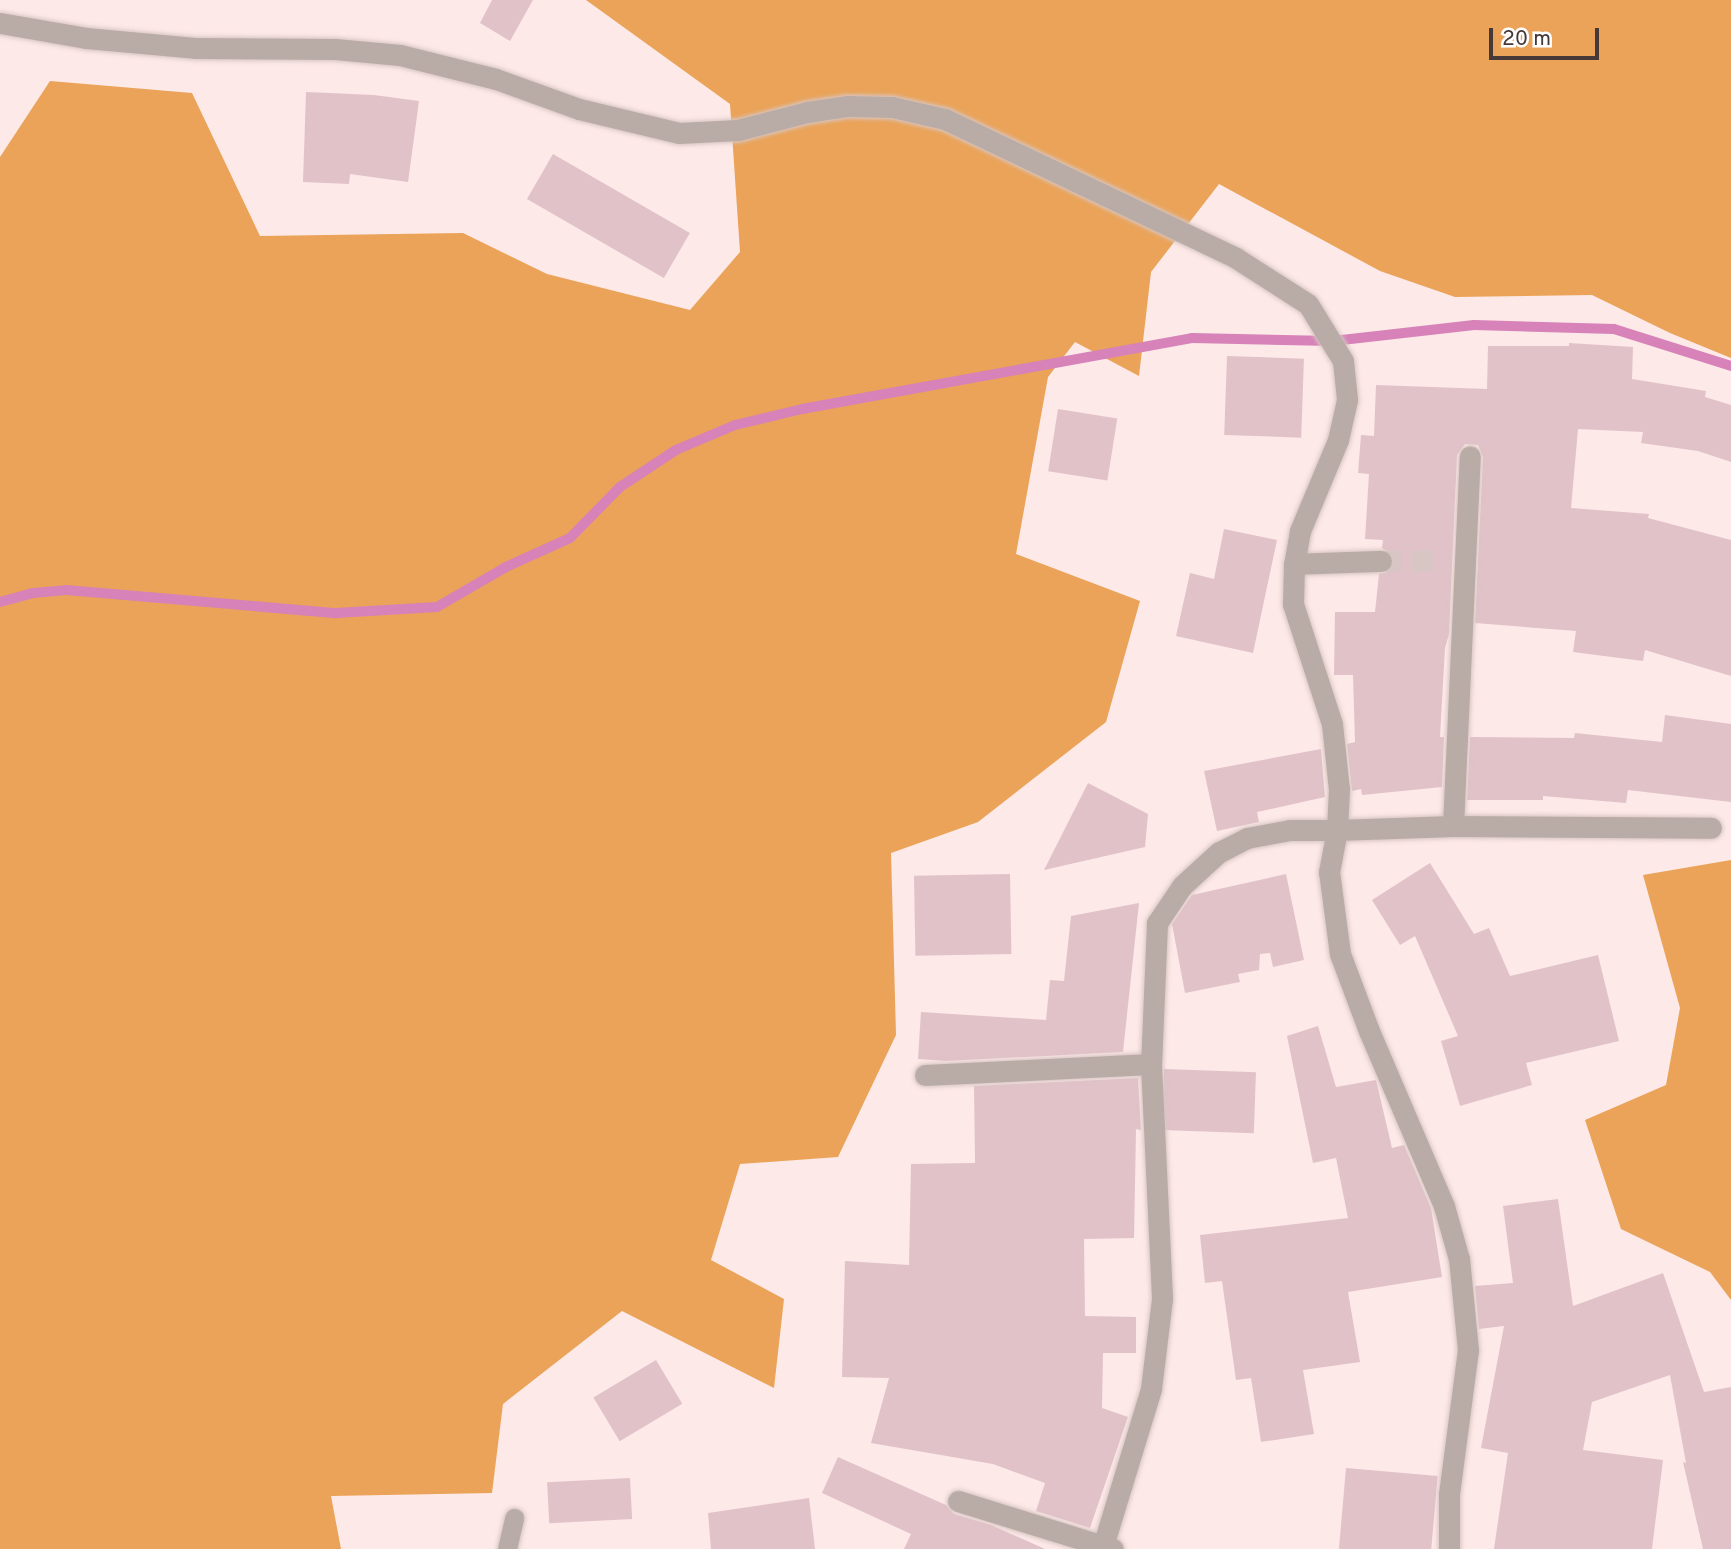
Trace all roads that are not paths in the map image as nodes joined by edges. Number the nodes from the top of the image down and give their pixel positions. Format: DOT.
graph roads {
  1 [pos="0,23"];
  2 [pos="1470,456"];
  3 [pos="1381,561"];
  4 [pos="1294,564"];
  5 [pos="1453,826"];
  6 [pos="1711,828"];
  7 [pos="1337,830"];
  8 [pos="1151,1064"];
  9 [pos="925,1074"];
  10 [pos="958,1501"];
  11 [pos="513,1518"];
  12 [pos="1106,1548"];
  13 [pos="507,1549"];
  14 [pos="1449,1549"];
  1 -- 4 [label="street"];
  2 -- 5 [label="street"];
  3 -- 4 [label="street"];
  4 -- 7 [label="street"];
  5 -- 6 [label="street"];
  5 -- 7 [label="street"];
  7 -- 8 [label="street"];
  7 -- 14 [label="street"];
  8 -- 9 [label="street"];
  8 -- 12 [label="street"];
  10 -- 12 [label="street"];
  11 -- 13 [label="lane"];
}
